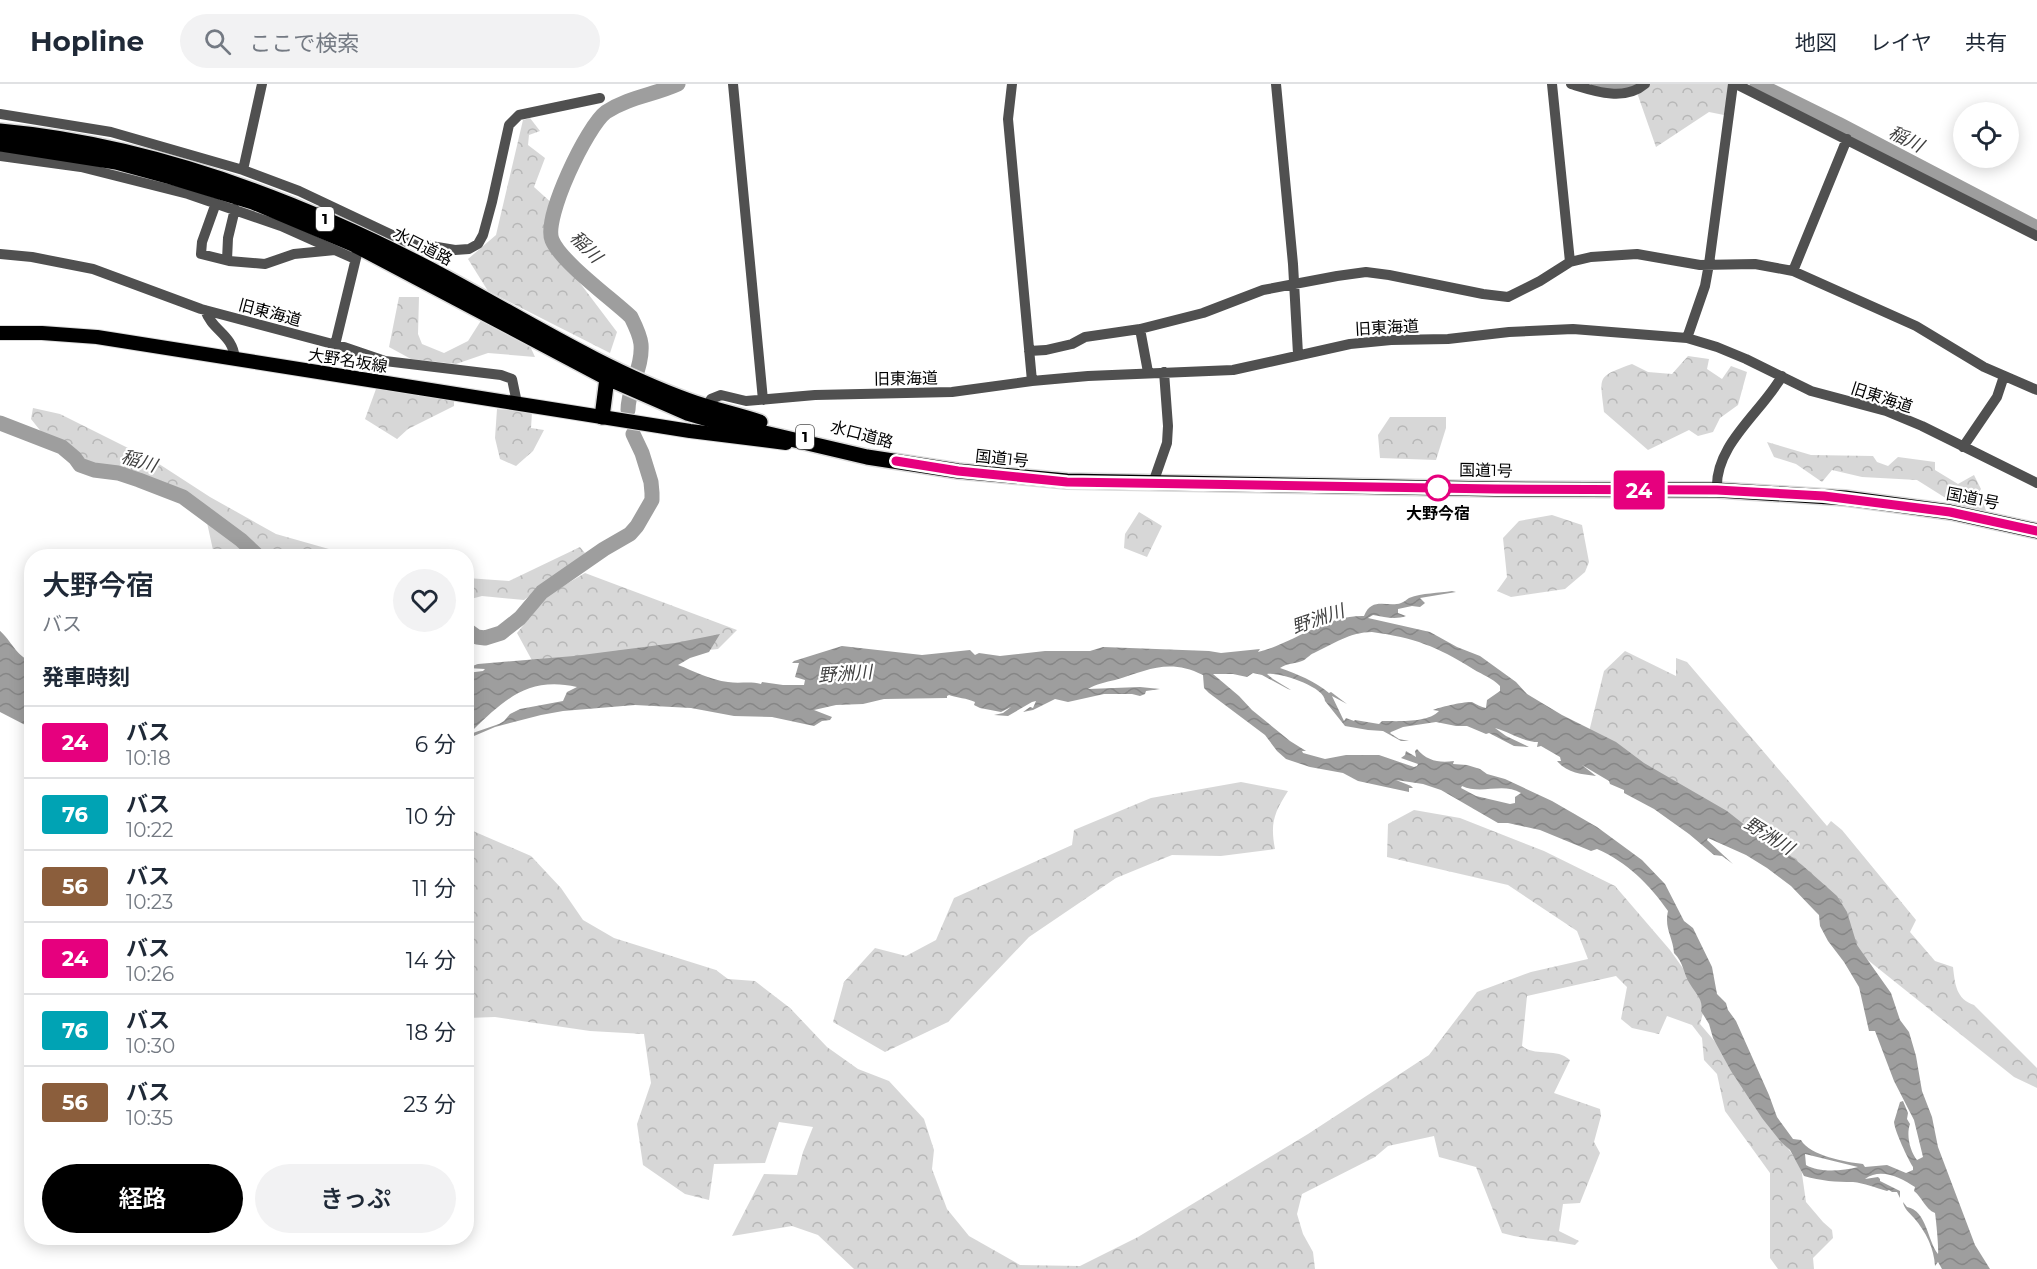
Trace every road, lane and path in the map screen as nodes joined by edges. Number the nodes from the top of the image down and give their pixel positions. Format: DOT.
graph roads {
  1 [pos="262,84"];
  2 [pos="733,84"];
  3 [pos="1012,84"];
  4 [pos="1276,84"];
  5 [pos="1552,84"];
  6 [pos="1571,84"];
  7 [pos="1645,84"];
  8 [pos="1734,84"];
  9 [pos="600,98"];
  10 [pos="0,114"];
  11 [pos="0,131"];
  12 [pos="1847,139"];
  13 [pos="0,144"];
  14 [pos="0,156"];
  15 [pos="243,170"];
  16 [pos="216,203"];
  17 [pos="235,210"];
  18 [pos="2037,236"];
  19 [pos="335,250"];
  20 [pos="0,254"];
  21 [pos="227,260"];
  22 [pos="1570,262"];
  23 [pos="1709,264"];
  24 [pos="1793,271"];
  25 [pos="1294,284"];
  26 [pos="205,310"];
  27 [pos="1140,329"];
  28 [pos="0,333"];
  29 [pos="1687,338"];
  30 [pos="335,345"];
  31 [pos="1029,351"];
  32 [pos="1298,354"];
  33 [pos="236,359"];
  34 [pos="1148,372"];
  35 [pos="1164,372"];
  36 [pos="1782,376"];
  37 [pos="2004,376"];
  38 [pos="607,378"];
  39 [pos="624,380"];
  40 [pos="1032,381"];
  41 [pos="2037,390"];
  42 [pos="763,400"];
  43 [pos="518,403"];
  44 [pos="709,408"];
  45 [pos="602,417"];
  46 [pos="736,423"];
  47 [pos="690,431"];
  48 [pos="815,446"];
  49 [pos="1964,447"];
  50 [pos="896,461"];
  51 [pos="1153,483"];
  52 [pos="2037,483"];
  53 [pos="1717,490"];
  54 [pos="2037,531"];
  1 -- 15 [label="street"];
  2 -- 42 [label="street"];
  3 -- 31 [label="street"];
  4 -- 25 [label="street"];
  5 -- 22 [label="street"];
  6 -- 7 [label="street"];
  8 -- 12 [label="street"];
  8 -- 23 [label="street"];
  9 -- 15 [label="street"];
  10 -- 15 [label="street"];
  11 -- 39 [label="highway, 水口道路 / 1"];
  12 -- 18 [label="street"];
  12 -- 24 [label="street"];
  13 -- 38 [label="highway, 水口道路 / 1"];
  14 -- 16 [label="street"];
  16 -- 17 [label="street"];
  16 -- 21 [label="street"];
  17 -- 19 [label="street"];
  17 -- 21 [label="street"];
  19 -- 21 [label="street"];
  19 -- 30 [label="street"];
  20 -- 26 [label="street, 旧東海道"];
  22 -- 23 [label="street"];
  22 -- 25 [label="street"];
  23 -- 24 [label="street"];
  23 -- 29 [label="street"];
  24 -- 37 [label="street"];
  25 -- 27 [label="street"];
  25 -- 32 [label="street"];
  26 -- 30 [label="street, 旧東海道"];
  26 -- 33 [label="street"];
  27 -- 31 [label="street"];
  27 -- 34 [label="street"];
  28 -- 33 [label="main road, 大野名坂線"];
  29 -- 32 [label="street, 旧東海道"];
  29 -- 36 [label="street, 旧東海道"];
  30 -- 43 [label="street, 旧東海道"];
  31 -- 40 [label="street"];
  32 -- 35 [label="street, 旧東海道"];
  33 -- 43 [label="main road, 大野名坂線"];
  34 -- 35 [label="street, 旧東海道"];
  34 -- 40 [label="street, 旧東海道"];
  35 -- 51 [label="street"];
  36 -- 49 [label="street, 旧東海道"];
  36 -- 53 [label="street"];
  37 -- 41 [label="street"];
  37 -- 49 [label="street"];
  38 -- 39 [label="highway, 水口道路 / 1"];
  38 -- 45 [label="highway"];
  39 -- 44 [label="highway, 水口道路 / 1"];
  40 -- 42 [label="street, 旧東海道"];
  42 -- 44 [label="street, 旧東海道"];
  43 -- 45 [label="main road, 大野名坂線"];
  44 -- 46 [label="highway, 水口道路 / 1"];
  44 -- 46 [label="highway, 水口道路 / 1"];
  44 -- 47 [label="street"];
  45 -- 47 [label="main road, 大野名坂線"];
  46 -- 47 [label="main road"];
  46 -- 48 [label="highway, 水口道路 / 1"];
  46 -- 50 [label="highway, 水口道路 / 1"];
  47 -- 48 [label="main road, 大野名坂線"];
  48 -- 50 [label="highway, 水口道路 / 1"];
  49 -- 52 [label="street, 旧東海道"];
  50 -- 51 [label="highway, 国道1号 / 1"];
  51 -- 53 [label="highway, 国道1号 / 1"];
  53 -- 54 [label="highway, 国道1号 / 1"];
}
